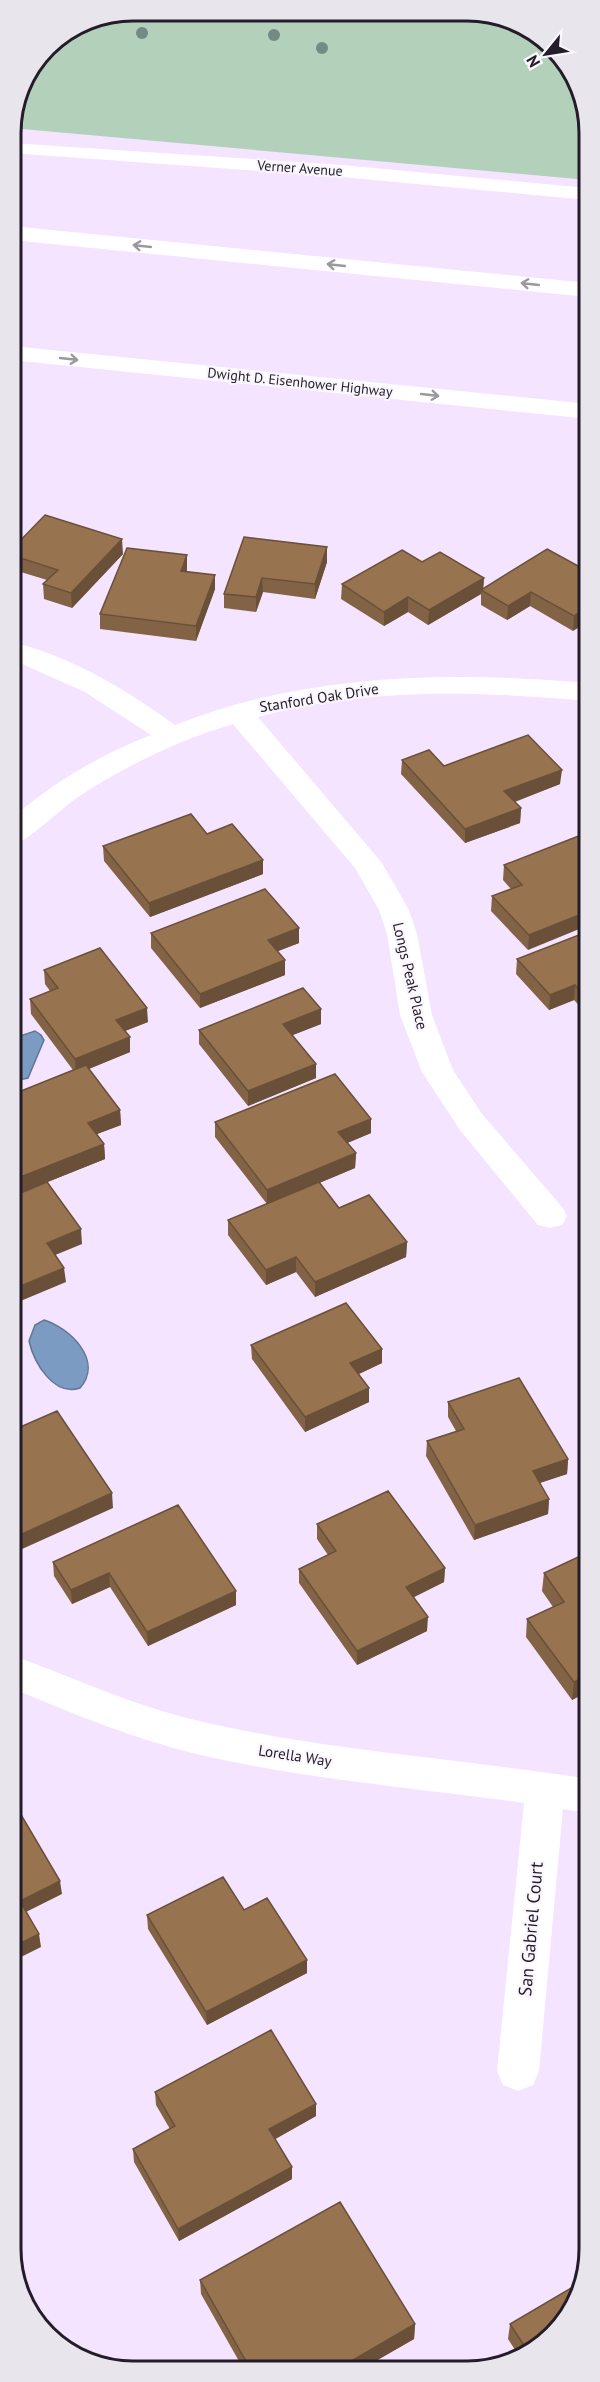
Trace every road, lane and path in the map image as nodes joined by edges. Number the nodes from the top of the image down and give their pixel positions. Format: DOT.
graph roads {
  1 [pos="21,149"];
  2 [pos="579,193"];
  3 [pos="21,234"];
  4 [pos="579,289"];
  5 [pos="21,354"];
  6 [pos="579,411"];
  7 [pos="21,654"];
  8 [pos="579,691"];
  9 [pos="239,713"];
  10 [pos="171,736"];
  11 [pos="21,828"];
  12 [pos="550,1216"];
  13 [pos="21,1675"];
  14 [pos="545,1788"];
  15 [pos="579,1794"];
  16 [pos="518,2071"];
  1 -- 2 [label="lane, Verner Avenue"];
  4 -- 3 [label="main road, one-way"];
  5 -- 6 [label="main road, Dwight D. Eisenhower Highway, one-way"];
  7 -- 10 [label="main road"];
  8 -- 9 [label="main road, Stanford Oak Drive"];
  9 -- 10 [label="main road, Stanford Oak Drive"];
  9 -- 12 [label="main road, Longs Peak Place"];
  10 -- 11 [label="main road, Stanford Oak Drive"];
  13 -- 14 [label="main road, Lorella Way"];
  14 -- 15 [label="main road, Lorella Way"];
  14 -- 16 [label="main road, San Gabriel Court"];
}
